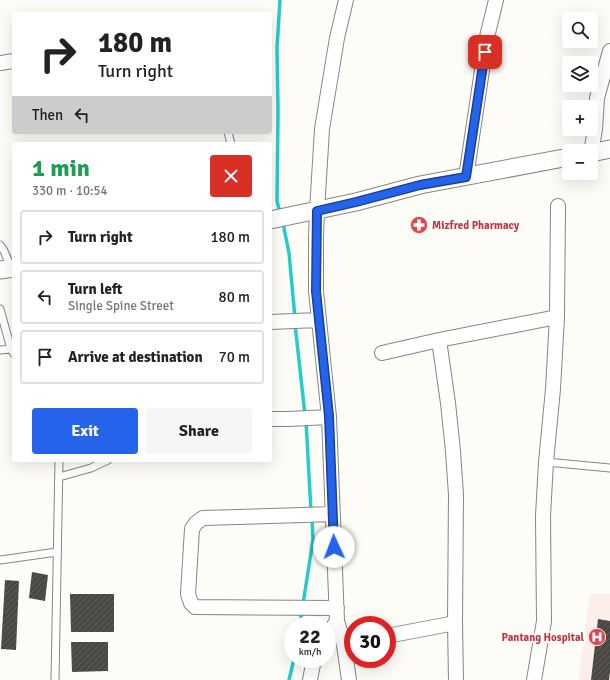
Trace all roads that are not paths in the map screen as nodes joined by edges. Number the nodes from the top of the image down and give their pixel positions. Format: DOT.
graph roads {
  1 [pos="346,0"];
  2 [pos="496,0"];
  3 [pos="610,51"];
  4 [pos="12,61"];
  5 [pos="0,63"];
  6 [pos="592,144"];
  7 [pos="610,149"];
  8 [pos="598,152"];
  9 [pos="562,158"];
  10 [pos="466,177"];
  11 [pos="558,206"];
  12 [pos="317,211"];
  13 [pos="272,219"];
  14 [pos="0,245"];
  15 [pos="8,269"];
  16 [pos="0,309"];
  17 [pos="557,317"];
  18 [pos="319,320"];
  19 [pos="272,322"];
  20 [pos="439,340"];
  21 [pos="12,348"];
  22 [pos="0,350"];
  23 [pos="12,351"];
  24 [pos="382,353"];
  25 [pos="329,416"];
  26 [pos="272,419"];
  27 [pos="59,462"];
  28 [pos="104,462"];
  29 [pos="546,462"];
  30 [pos="610,468"];
  31 [pos="59,477"];
  32 [pos="326,515"];
  33 [pos="57,552"];
  34 [pos="0,560"];
  35 [pos="337,615"];
  36 [pos="455,623"];
  37 [pos="344,633"];
  38 [pos="396,634"];
  39 [pos="312,668"];
  40 [pos="349,668"];
  41 [pos="55,680"];
  42 [pos="310,680"];
  43 [pos="349,680"];
  44 [pos="456,680"];
  45 [pos="534,680"];
  1 -- 12 [label="street"];
  2 -- 10 [label="street"];
  3 -- 6 [label="street"];
  4 -- 5 [label="street"];
  7 -- 8 [label="street"];
  9 -- 10 [label="street"];
  10 -- 12 [label="street"];
  11 -- 17 [label="street"];
  12 -- 13 [label="street"];
  12 -- 18 [label="street"];
  14 -- 15 [label="lane"];
  16 -- 21 [label="lane"];
  17 -- 20 [label="street"];
  17 -- 29 [label="street"];
  18 -- 19 [label="street"];
  18 -- 25 [label="street"];
  20 -- 24 [label="street"];
  20 -- 36 [label="street"];
  22 -- 23 [label="lane"];
  25 -- 26 [label="street"];
  25 -- 32 [label="street"];
  27 -- 31 [label="lane"];
  28 -- 31 [label="lane"];
  29 -- 30 [label="lane"];
  29 -- 45 [label="street"];
  31 -- 33 [label="lane"];
  32 -- 35 [label="street"];
  32 -- 35 [label="street"];
  33 -- 34 [label="lane"];
  33 -- 41 [label="lane"];
  35 -- 37 [label="street"];
  36 -- 38 [label="street"];
  36 -- 44 [label="street"];
  39 -- 42 [label="street"];
  40 -- 43 [label="street"];
}
